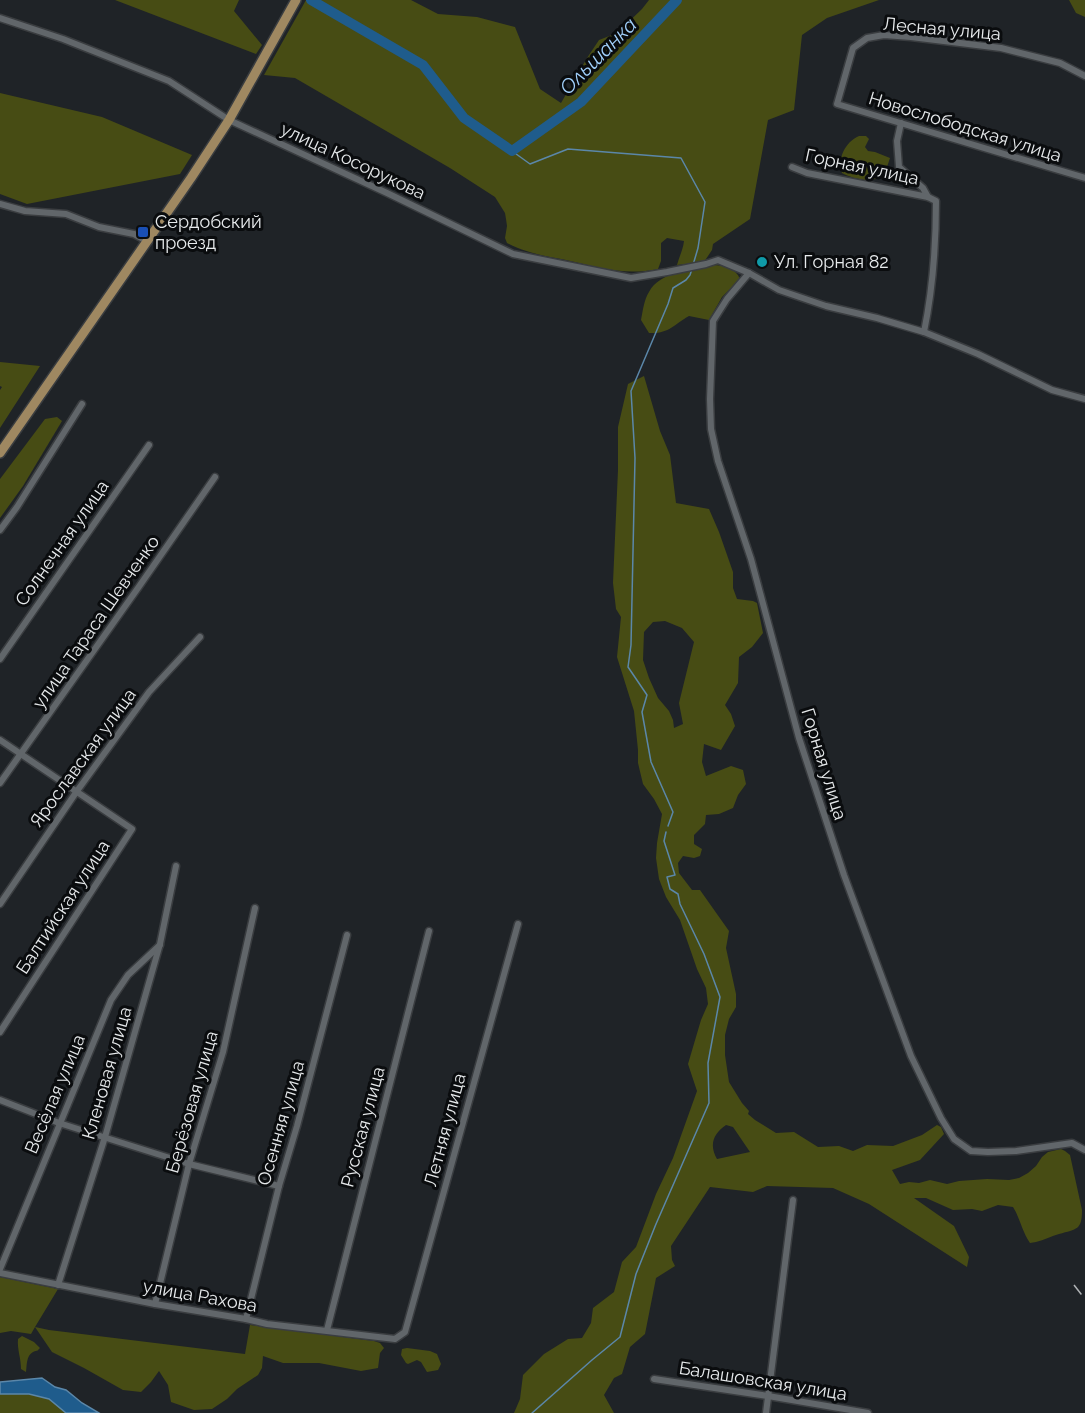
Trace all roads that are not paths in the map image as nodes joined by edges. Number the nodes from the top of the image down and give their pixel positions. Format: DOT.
graph roads {
  1 [pos="296,0"];
  2 [pos="0,18"];
  3 [pos="1085,76"];
  4 [pos="837,104"];
  5 [pos="229,120"];
  6 [pos="901,123"];
  7 [pos="792,167"];
  8 [pos="1085,178"];
  9 [pos="928,197"];
  10 [pos="0,204"];
  11 [pos="147,241"];
  12 [pos="749,273"];
  13 [pos="924,332"];
  14 [pos="1085,399"];
  15 [pos="82,404"];
  16 [pos="149,445"];
  17 [pos="0,453"];
  18 [pos="215,477"];
  19 [pos="0,530"];
  20 [pos="200,637"];
  21 [pos="0,659"];
  22 [pos="0,740"];
  23 [pos="21,754"];
  24 [pos="0,783"];
  25 [pos="77,790"];
  26 [pos="176,866"];
  27 [pos="0,904"];
  28 [pos="255,908"];
  29 [pos="518,924"];
  30 [pos="429,931"];
  31 [pos="347,935"];
  32 [pos="160,944"];
  33 [pos="0,1032"];
  34 [pos="0,1100"];
  35 [pos="59,1123"];
  36 [pos="105,1137"];
  37 [pos="1085,1150"];
  38 [pos="189,1164"];
  39 [pos="279,1186"];
  40 [pos="793,1200"];
  41 [pos="0,1271"];
  42 [pos="58,1285"];
  43 [pos="155,1304"];
  44 [pos="246,1319"];
  45 [pos="327,1330"];
  46 [pos="395,1339"];
  47 [pos="654,1379"];
  48 [pos="768,1396"];
  49 [pos="766,1413"];
  50 [pos="868,1413"];
  1 -- 5 [label="main road"];
  2 -- 5 [label="street, улица Косорукова"];
  3 -- 4 [label="street, Лесная улица"];
  4 -- 6 [label="street, Новослободская улица"];
  5 -- 11 [label="main road"];
  5 -- 12 [label="street, улица Косорукова"];
  6 -- 8 [label="street, Новослободская улица"];
  6 -- 9 [label="street"];
  7 -- 9 [label="street, Горная улица"];
  9 -- 13 [label="street, Горная улица"];
  10 -- 11 [label="street"];
  11 -- 17 [label="main road"];
  12 -- 13 [label="street, улица Косорукова"];
  12 -- 37 [label="street, Горная улица"];
  13 -- 14 [label="street, улица Косорукова"];
  15 -- 19 [label="street"];
  16 -- 21 [label="street, Солнечная улица"];
  18 -- 23 [label="street, улица Тараса Шевченко"];
  20 -- 25 [label="street, Ярославская улица"];
  22 -- 23 [label="street"];
  23 -- 24 [label="street, улица Тараса Шевченко"];
  23 -- 25 [label="street"];
  25 -- 27 [label="street, Ярославская улица"];
  25 -- 33 [label="street, Балтийская улица"];
  26 -- 32 [label="street, Кленовая улица"];
  28 -- 38 [label="street, Берёзовая улица"];
  29 -- 46 [label="street, Летняя улица"];
  30 -- 45 [label="street, Русская улица"];
  31 -- 39 [label="street, Осенняя улица"];
  32 -- 35 [label="street, Весёлая улица"];
  32 -- 36 [label="street, Кленовая улица"];
  34 -- 35 [label="street"];
  35 -- 36 [label="street"];
  35 -- 41 [label="street, Весёлая улица"];
  36 -- 38 [label="street"];
  36 -- 42 [label="street, Кленовая улица"];
  38 -- 39 [label="street"];
  38 -- 43 [label="street, Берёзовая улица"];
  39 -- 44 [label="street, Осенняя улица"];
  40 -- 48 [label="street"];
  41 -- 42 [label="street, улица Рахова"];
  42 -- 43 [label="street, улица Рахова"];
  43 -- 44 [label="street, улица Рахова"];
  44 -- 45 [label="street, улица Рахова"];
  45 -- 46 [label="street, улица Рахова"];
  47 -- 48 [label="street, Балашовская улица"];
  48 -- 49 [label="street"];
  48 -- 50 [label="street, Балашовская улица"];
}
